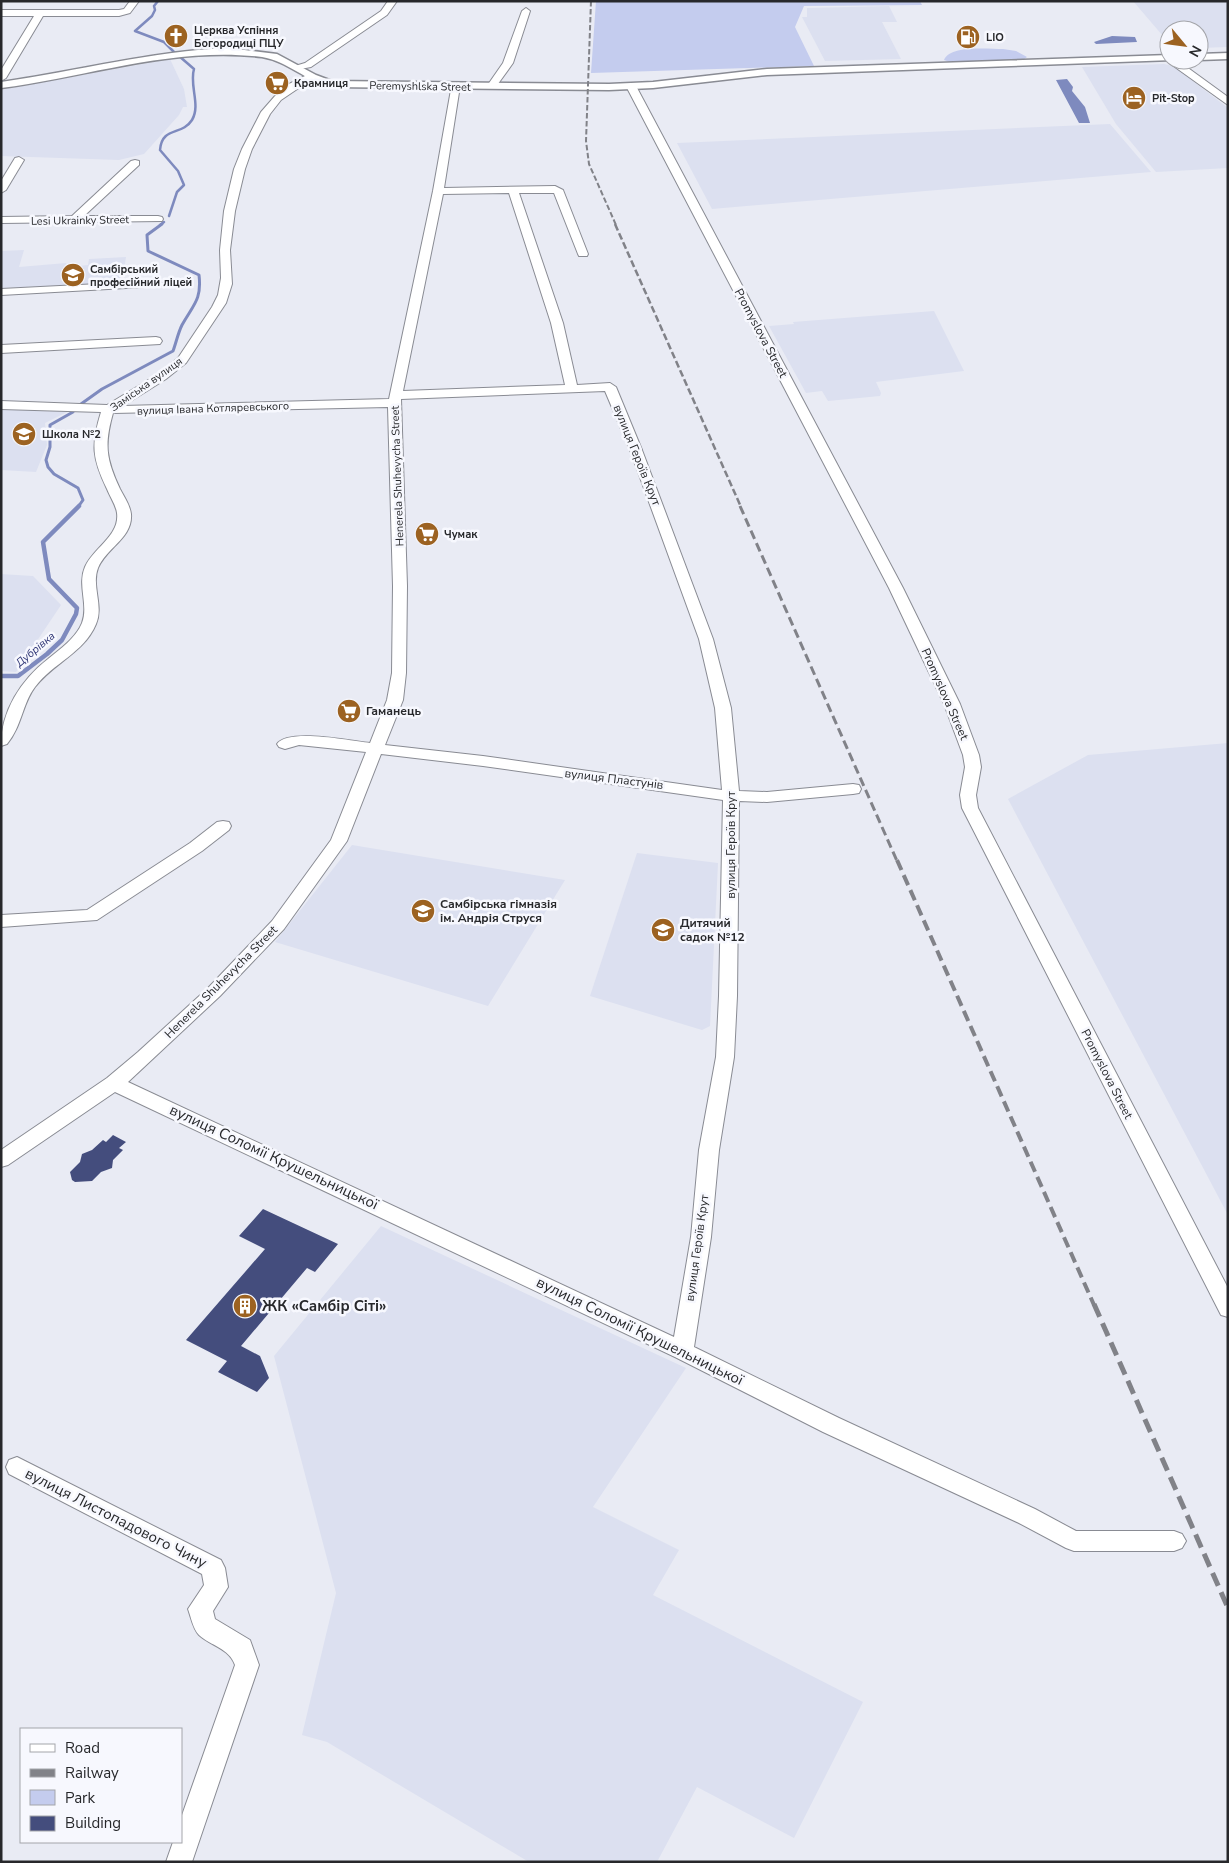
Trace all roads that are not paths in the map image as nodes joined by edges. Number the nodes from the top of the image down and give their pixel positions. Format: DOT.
graph roads {
  1 [pos="135,1"];
  2 [pos="393,1"];
  3 [pos="526,11"];
  4 [pos="1,13"];
  5 [pos="40,13"];
  6 [pos="1228,56"];
  7 [pos="1209,57"];
  8 [pos="1159,59"];
  9 [pos="298,68"];
  10 [pos="1184,70"];
  11 [pos="309,77"];
  12 [pos="1,78"];
  13 [pos="1,85"];
  14 [pos="455,86"];
  15 [pos="492,86"];
  16 [pos="631,86"];
  17 [pos="1228,102"];
  18 [pos="19,160"];
  19 [pos="135,163"];
  20 [pos="1,190"];
  21 [pos="513,190"];
  22 [pos="438,191"];
  23 [pos="158,219"];
  24 [pos="1,220"];
  25 [pos="74,220"];
  26 [pos="583,254"];
  27 [pos="158,284"];
  28 [pos="1,292"];
  29 [pos="156,340"];
  30 [pos="1,349"];
  31 [pos="610,387"];
  32 [pos="572,388"];
  33 [pos="395,399"];
  34 [pos="1,405"];
  35 [pos="108,410"];
  36 [pos="1,741"];
  37 [pos="286,744"];
  38 [pos="376,748"];
  39 [pos="853,789"];
  40 [pos="732,796"];
  41 [pos="223,826"];
  42 [pos="1,921"];
  43 [pos="114,1083"];
  44 [pos="1,1160"];
  45 [pos="1228,1309"];
  46 [pos="683,1351"];
  47 [pos="17,1467"];
  48 [pos="1174,1541"];
  49 [pos="179,1862"];
  1 -- 5 [label="street"];
  2 -- 9 [label="street"];
  3 -- 15 [label="street"];
  4 -- 5 [label="street"];
  5 -- 12 [label="street"];
  6 -- 7 [label="main road"];
  8 -- 16 [label="main road, Peremyshlska Street"];
  9 -- 11 [label="main road, Peremyshlska Street"];
  9 -- 13 [label="main road, Peremyshlska Street"];
  10 -- 17 [label="street"];
  11 -- 14 [label="main road, Peremyshlska Street"];
  11 -- 35 [label="street, Заміська вулиця"];
  14 -- 15 [label="main road, Peremyshlska Street"];
  14 -- 22 [label="street, Henerela Shuhevycha Street"];
  15 -- 16 [label="main road, Peremyshlska Street"];
  16 -- 45 [label="street, Promyslova Street"];
  18 -- 20 [label="street"];
  19 -- 25 [label="street"];
  21 -- 22 [label="street"];
  21 -- 26 [label="street"];
  21 -- 32 [label="street"];
  22 -- 33 [label="street, Henerela Shuhevycha Street"];
  23 -- 25 [label="street, Lesi Ukrainky Street"];
  24 -- 25 [label="street, Lesi Ukrainky Street"];
  27 -- 28 [label="street"];
  29 -- 30 [label="street"];
  31 -- 32 [label="street, вулиця Івана Котляревського"];
  31 -- 40 [label="street, вулиця Героїв Крут"];
  32 -- 33 [label="street, вулиця Івана Котляревського"];
  33 -- 35 [label="street, вулиця Івана Котляревського"];
  33 -- 38 [label="street, Henerela Shuhevycha Street"];
  34 -- 35 [label="street, вулиця Івана Котляревського"];
  35 -- 36 [label="street, Заміська вулиця"];
  37 -- 38 [label="street"];
  38 -- 40 [label="street, вулиця Пластунів"];
  38 -- 43 [label="street, Henerela Shuhevycha Street"];
  39 -- 40 [label="street, вулиця Пластунів"];
  40 -- 46 [label="street, вулиця Героїв Крут"];
  41 -- 42 [label="street"];
  43 -- 44 [label="street, Henerela Shuhevycha Street"];
  43 -- 46 [label="street, вулиця Соломії Крушельницької"];
  46 -- 48 [label="street, вулиця Соломії Крушельницької"];
  47 -- 49 [label="street, вулиця Листопадового Чину"];
}
